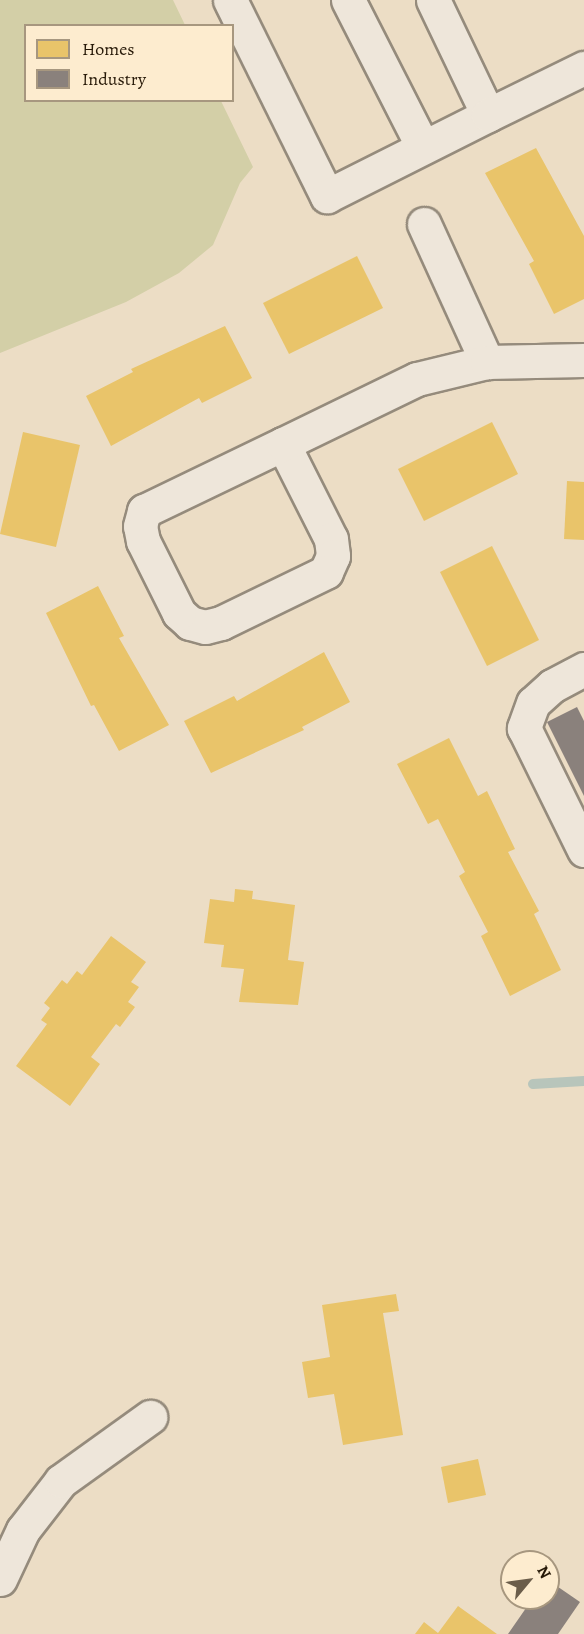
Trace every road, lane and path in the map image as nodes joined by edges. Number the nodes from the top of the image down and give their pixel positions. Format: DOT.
graph roads {
  1 [pos="230,0"];
  2 [pos="348,0"];
  3 [pos="433,0"];
  4 [pos="584,68"];
  5 [pos="488,115"];
  6 [pos="423,147"];
  7 [pos="424,224"];
  8 [pos="584,360"];
  9 [pos="487,362"];
  10 [pos="283,444"];
  11 [pos="584,669"];
  12 [pos="584,850"];
  13 [pos="150,1417"];
  14 [pos="0,1579"];
  1 -- 6 [label="street"];
  2 -- 6 [label="street"];
  3 -- 5 [label="street"];
  4 -- 5 [label="street"];
  5 -- 6 [label="street"];
  7 -- 9 [label="street"];
  8 -- 9 [label="street"];
  9 -- 10 [label="street"];
  10 -- 10 [label="street"];
  11 -- 12 [label="street"];
  13 -- 14 [label="street"];
}
